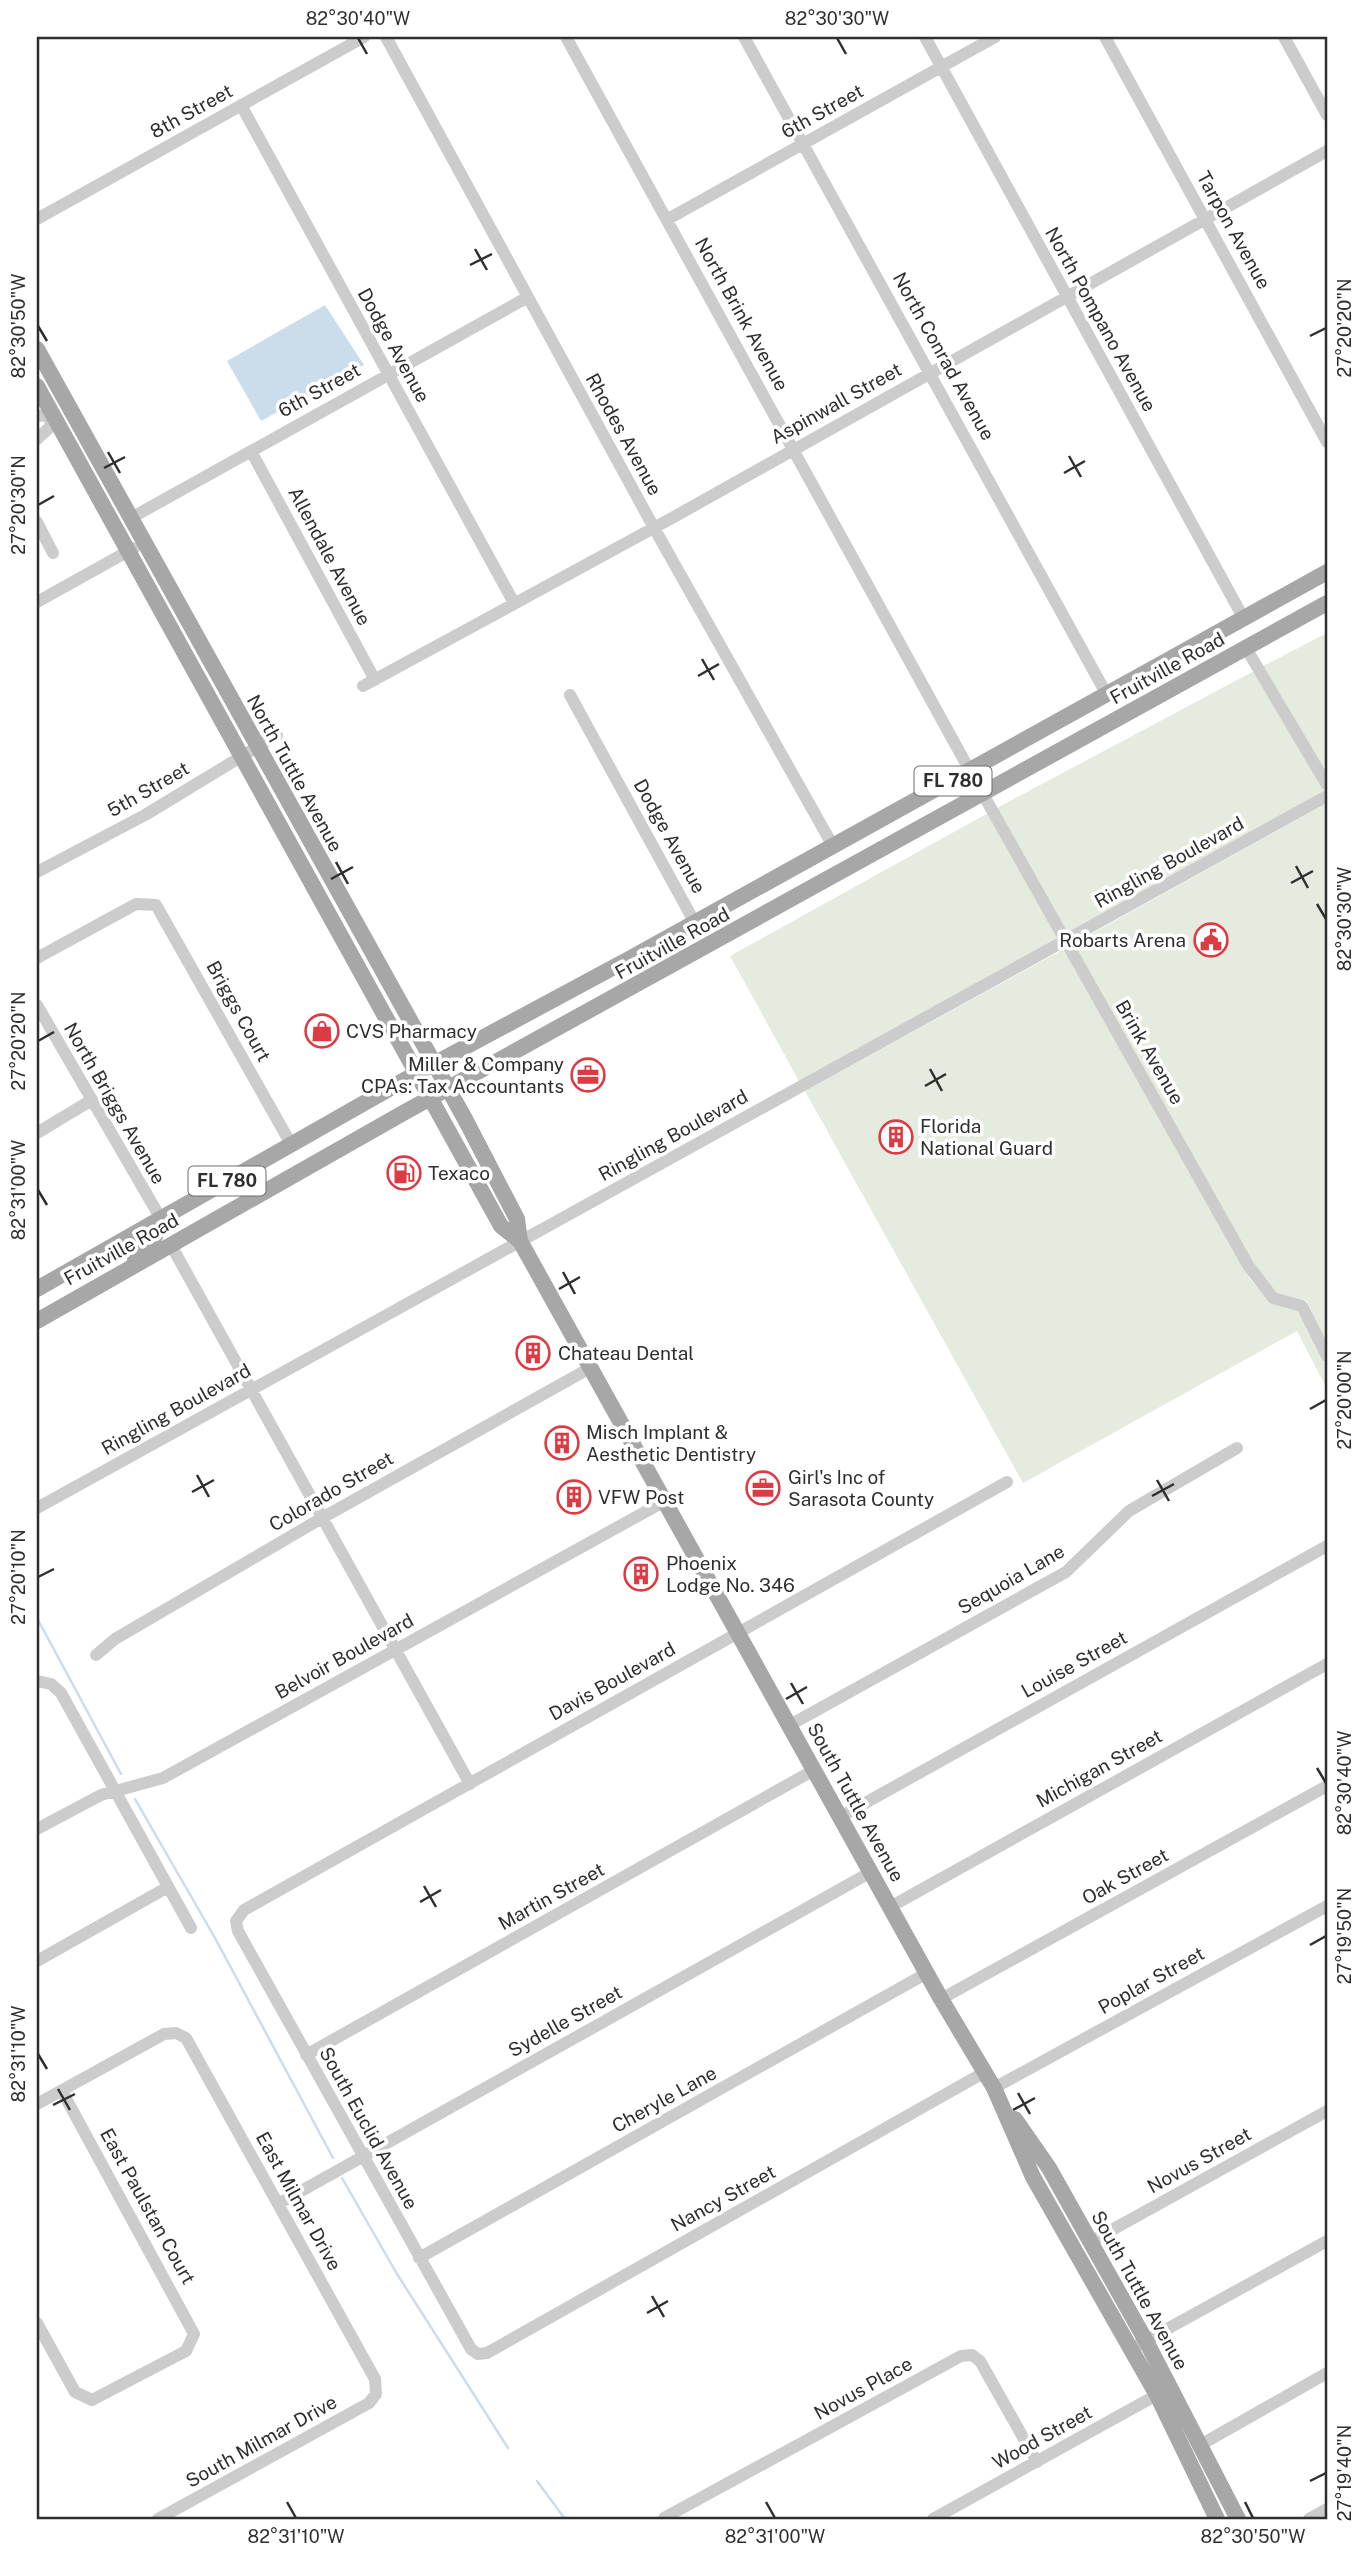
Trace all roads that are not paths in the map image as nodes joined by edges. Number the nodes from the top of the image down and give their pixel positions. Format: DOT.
graph roads {
  1 [pos="364,37"];
  2 [pos="386,37"];
  3 [pos="566,37"];
  4 [pos="744,37"];
  5 [pos="925,37"];
  6 [pos="995,37"];
  7 [pos="1105,37"];
  8 [pos="1284,37"];
  9 [pos="941,66"];
  10 [pos="241,106"];
  11 [pos="1327,115"];
  12 [pos="803,144"];
  13 [pos="1327,151"];
  14 [pos="37,219"];
  15 [pos="668,219"];
  16 [pos="1207,219"];
  17 [pos="1068,296"];
  18 [pos="528,297"];
  19 [pos="37,349"];
  20 [pos="932,372"];
  21 [pos="388,374"];
  22 [pos="37,386"];
  23 [pos="45,416"];
  24 [pos="37,439"];
  25 [pos="1327,442"];
  26 [pos="794,449"];
  27 [pos="251,451"];
  28 [pos="131,518"];
  29 [pos="37,522"];
  30 [pos="653,526"];
  31 [pos="144,542"];
  32 [pos="128,551"];
  33 [pos="53,553"];
  34 [pos="1327,572"];
  35 [pos="37,602"];
  36 [pos="514,603"];
  37 [pos="1327,603"];
  38 [pos="1244,619"];
  39 [pos="1246,648"];
  40 [pos="369,683"];
  41 [pos="570,695"];
  42 [pos="1107,695"];
  43 [pos="277,736"];
  44 [pos="256,746"];
  45 [pos="241,756"];
  46 [pos="970,771"];
  47 [pos="1327,785"];
  48 [pos="983,795"];
  49 [pos="1327,796"];
  50 [pos="834,846"];
  51 [pos="37,872"];
  52 [pos="695,923"];
  53 [pos="1065,942"];
  54 [pos="37,958"];
  55 [pos="37,1005"];
  56 [pos="434,1064"];
  57 [pos="417,1073"];
  58 [pos="448,1089"];
  59 [pos="431,1098"];
  60 [pos="90,1101"];
  61 [pos="37,1133"];
  62 [pos="291,1144"];
  63 [pos="160,1219"];
  64 [pos="520,1241"];
  65 [pos="171,1245"];
  66 [pos="121,1273"];
  67 [pos="37,1289"];
  68 [pos="37,1321"];
  69 [pos="1327,1356"];
  70 [pos="590,1368"];
  71 [pos="250,1390"];
  72 [pos="1237,1448"];
  73 [pos="1007,1482"];
  74 [pos="665,1501"];
  75 [pos="37,1508"];
  76 [pos="321,1518"];
  77 [pos="1327,1546"];
  78 [pos="738,1632"];
  79 [pos="394,1650"];
  80 [pos="96,1655"];
  81 [pos="1327,1664"];
  82 [pos="37,1681"];
  83 [pos="790,1725"];
  84 [pos="814,1770"];
  85 [pos="470,1784"];
  86 [pos="1327,1786"];
  87 [pos="114,1791"];
  88 [pos="840,1817"];
  89 [pos="37,1829"];
  90 [pos="871,1872"];
  91 [pos="168,1887"];
  92 [pos="1327,1906"];
  93 [pos="890,1907"];
  94 [pos="238,1916"];
  95 [pos="191,1928"];
  96 [pos="37,1961"];
  97 [pos="927,1973"];
  98 [pos="941,1999"];
  99 [pos="306,2055"];
  100 [pos="985,2072"];
  101 [pos="994,2088"];
  102 [pos="62,2091"];
  103 [pos="37,2104"];
  104 [pos="1327,2111"];
  105 [pos="363,2157"];
  106 [pos="278,2204"];
  107 [pos="1327,2241"];
  108 [pos="1090,2242"];
  109 [pos="419,2258"];
  110 [pos="37,2323"];
  111 [pos="1139,2345"];
  112 [pos="478,2354"];
  113 [pos="1327,2373"];
  114 [pos="377,2391"];
  115 [pos="1164,2392"];
  116 [pos="1202,2444"];
  117 [pos="1037,2462"];
  118 [pos="1327,2509"];
  119 [pos="1232,2517"];
  120 [pos="664,2518"];
  121 [pos="158,2519"];
  122 [pos="933,2519"];
  123 [pos="1217,2519"];
  124 [pos="1309,2519"];
  1 -- 10 [label="street, 8th Street"];
  2 -- 18 [label="street, Rhodes Avenue"];
  3 -- 15 [label="street, North Brink Avenue"];
  4 -- 12 [label="street, North Conrad Avenue"];
  5 -- 9 [label="street, North Pompano Avenue"];
  6 -- 9 [label="street, 6th Street"];
  7 -- 16 [label="street, Tarpon Avenue"];
  8 -- 11 [label="street"];
  9 -- 12 [label="street, 6th Street"];
  9 -- 17 [label="street, North Pompano Avenue"];
  10 -- 14 [label="street, 8th Street"];
  10 -- 21 [label="street, Dodge Avenue"];
  12 -- 15 [label="street, 6th Street"];
  12 -- 20 [label="street, North Conrad Avenue"];
  13 -- 16 [label="street, Aspinwall Street"];
  15 -- 26 [label="street, North Brink Avenue"];
  16 -- 17 [label="street, Aspinwall Street"];
  16 -- 25 [label="street, Tarpon Avenue"];
  17 -- 20 [label="street, Aspinwall Street"];
  17 -- 38 [label="street, North Pompano Avenue"];
  18 -- 21 [label="street, 6th Street"];
  18 -- 30 [label="street, Rhodes Avenue"];
  19 -- 28 [label="main road, North Tuttle Avenue"];
  20 -- 26 [label="street, Aspinwall Street"];
  20 -- 42 [label="street, North Conrad Avenue"];
  21 -- 27 [label="street, 6th Street"];
  21 -- 36 [label="street, Dodge Avenue"];
  22 -- 23 [label="main road, North Tuttle Avenue"];
  23 -- 24 [label="street"];
  23 -- 32 [label="main road, North Tuttle Avenue"];
  26 -- 30 [label="street, Aspinwall Street"];
  26 -- 46 [label="street, North Brink Avenue"];
  27 -- 28 [label="street, 6th Street"];
  27 -- 40 [label="street, Allendale Avenue"];
  28 -- 31 [label="main road, North Tuttle Avenue"];
  29 -- 33 [label="street"];
  30 -- 36 [label="street, Aspinwall Street"];
  30 -- 50 [label="street, Rhodes Avenue"];
  31 -- 32 [label="street"];
  31 -- 44 [label="main road, North Tuttle Avenue"];
  32 -- 35 [label="street"];
  32 -- 45 [label="main road, North Tuttle Avenue"];
  34 -- 38 [label="main road, Fruitville Road / FL 780"];
  36 -- 40 [label="street, Aspinwall Street"];
  37 -- 39 [label="main road, Fruitville Road / FL 780"];
  38 -- 42 [label="main road, Fruitville Road / FL 780"];
  39 -- 47 [label="street"];
  39 -- 48 [label="main road, Fruitville Road / FL 780"];
  41 -- 52 [label="street, Dodge Avenue"];
  42 -- 46 [label="main road, Fruitville Road / FL 780"];
  43 -- 44 [label="street, 5th Street"];
  44 -- 45 [label="street, 5th Street"];
  44 -- 56 [label="main road, North Tuttle Avenue"];
  45 -- 51 [label="street, 5th Street"];
  45 -- 57 [label="main road, North Tuttle Avenue"];
  46 -- 48 [label="street, North Brink Avenue"];
  46 -- 50 [label="main road, Fruitville Road / FL 780"];
  48 -- 53 [label="street, Brink Avenue"];
  48 -- 58 [label="main road, Fruitville Road / FL 780"];
  49 -- 53 [label="street, Ringling Boulevard"];
  50 -- 52 [label="main road, Fruitville Road / FL 780"];
  52 -- 56 [label="main road, Fruitville Road / FL 780"];
  53 -- 64 [label="street, Ringling Boulevard"];
  53 -- 69 [label="street, Brink Avenue"];
  54 -- 62 [label="street, Briggs Court"];
  55 -- 60 [label="street, North Briggs Avenue"];
  56 -- 57 [label="main road, Fruitville Road / FL 780"];
  56 -- 58 [label="main road, North Tuttle Avenue"];
  57 -- 59 [label="main road, North Tuttle Avenue"];
  57 -- 62 [label="main road, Fruitville Road / FL 780"];
  58 -- 59 [label="main road, Fruitville Road / FL 780"];
  58 -- 64 [label="main road, North Tuttle Avenue"];
  59 -- 64 [label="main road, North Tuttle Avenue"];
  59 -- 65 [label="main road, Fruitville Road / FL 780"];
  60 -- 61 [label="street"];
  60 -- 63 [label="street, North Briggs Avenue"];
  62 -- 63 [label="main road, Fruitville Road / FL 780"];
  63 -- 66 [label="main road"];
  63 -- 67 [label="main road, Fruitville Road / FL 780"];
  64 -- 70 [label="main road, South Tuttle Avenue"];
  64 -- 71 [label="street, Ringling Boulevard"];
  65 -- 66 [label="main road, Fruitville Road / FL 780"];
  65 -- 71 [label="street"];
  66 -- 68 [label="main road, Fruitville Road / FL 780"];
  70 -- 74 [label="main road, South Tuttle Avenue"];
  70 -- 76 [label="street, Colorado Street"];
  71 -- 75 [label="street, Ringling Boulevard"];
  71 -- 76 [label="street"];
  72 -- 83 [label="street, Sequoia Lane"];
  73 -- 78 [label="street, Davis Boulevard"];
  74 -- 78 [label="main road, South Tuttle Avenue"];
  74 -- 79 [label="street, Belvoir Boulevard"];
  76 -- 79 [label="street"];
  76 -- 80 [label="street, Colorado Street"];
  77 -- 88 [label="street, Louise Street"];
  78 -- 83 [label="main road, South Tuttle Avenue"];
  78 -- 85 [label="street, Davis Boulevard"];
  79 -- 85 [label="street"];
  79 -- 87 [label="street, Belvoir Boulevard"];
  81 -- 93 [label="street, Michigan Street"];
  82 -- 87 [label="street"];
  83 -- 84 [label="main road, South Tuttle Avenue"];
  84 -- 88 [label="main road, South Tuttle Avenue"];
  84 -- 99 [label="street, Martin Street"];
  85 -- 94 [label="street, Davis Boulevard"];
  86 -- 98 [label="street, Oak Street"];
  87 -- 89 [label="street, Belvoir Boulevard"];
  87 -- 91 [label="street"];
  88 -- 90 [label="main road, South Tuttle Avenue"];
  90 -- 93 [label="main road, South Tuttle Avenue"];
  90 -- 105 [label="street, Sydelle Street"];
  91 -- 95 [label="street"];
  91 -- 96 [label="street"];
  92 -- 101 [label="street, Poplar Street"];
  93 -- 97 [label="main road, South Tuttle Avenue"];
  94 -- 99 [label="street, South Euclid Avenue"];
  97 -- 98 [label="main road, South Tuttle Avenue"];
  97 -- 109 [label="street, Cheryle Lane"];
  98 -- 100 [label="main road, South Tuttle Avenue"];
  99 -- 105 [label="street, South Euclid Avenue"];
  100 -- 101 [label="main road, South Tuttle Avenue"];
  100 -- 112 [label="street, Nancy Street"];
  101 -- 108 [label="main road, South Tuttle Avenue"];
  101 -- 111 [label="main road, South Tuttle Avenue"];
  102 -- 103 [label="street"];
  102 -- 106 [label="street, East Milmar Drive"];
  102 -- 110 [label="street, East Paulstan Court"];
  104 -- 108 [label="street, Novus Street"];
  105 -- 106 [label="street, Sydelle Street"];
  105 -- 109 [label="street, South Euclid Avenue"];
  106 -- 114 [label="street, East Milmar Drive"];
  107 -- 111 [label="street"];
  108 -- 111 [label="main road, South Tuttle Avenue"];
  109 -- 112 [label="street, South Euclid Avenue"];
  111 -- 115 [label="main road, South Tuttle Avenue"];
  113 -- 116 [label="street"];
  114 -- 121 [label="street, South Milmar Drive"];
  115 -- 116 [label="main road, South Tuttle Avenue"];
  115 -- 117 [label="street, Wood Street"];
  115 -- 123 [label="main road, South Tuttle Avenue"];
  116 -- 119 [label="main road, South Tuttle Avenue"];
  117 -- 120 [label="street, Novus Place"];
  117 -- 122 [label="street, Wood Street"];
  118 -- 124 [label="street"];
}
